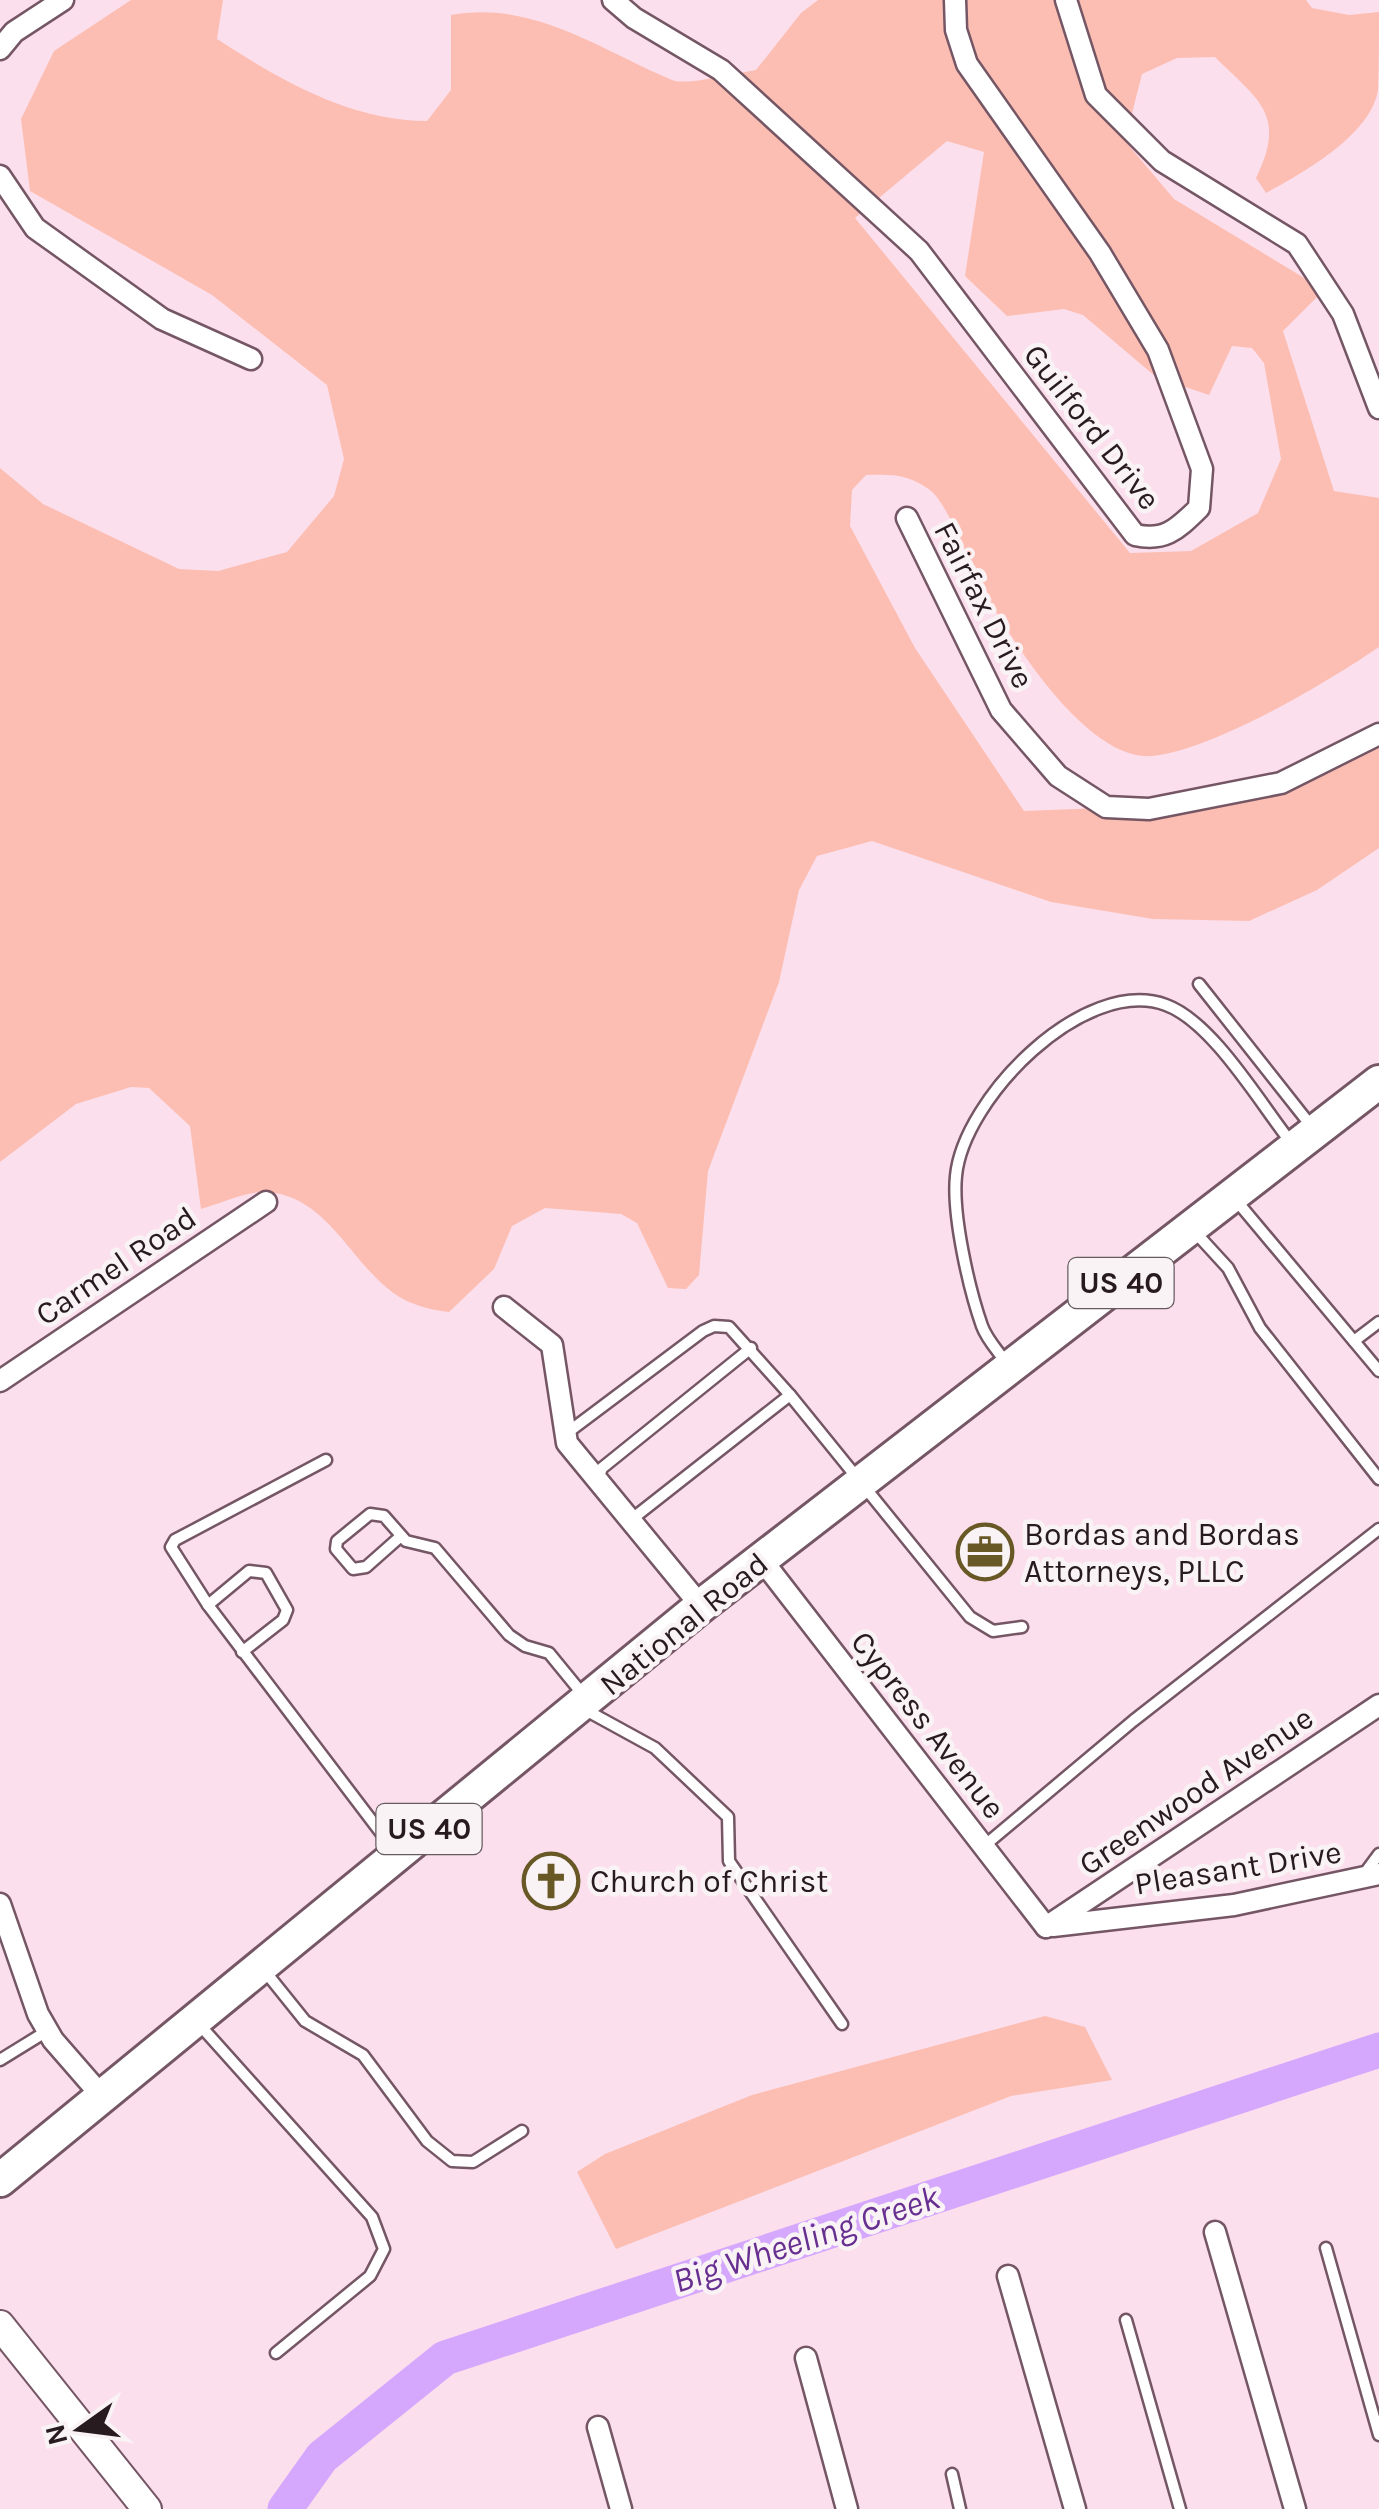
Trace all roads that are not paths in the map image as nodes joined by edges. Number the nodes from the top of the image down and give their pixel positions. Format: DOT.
graph roads {
  1 [pos="63,0"];
  2 [pos="613,0"];
  3 [pos="956,0"];
  4 [pos="1066,0"];
  5 [pos="0,49"];
  6 [pos="0,176"];
  7 [pos="251,358"];
  8 [pos="1379,408"];
  9 [pos="907,518"];
  10 [pos="1379,734"];
  11 [pos="1199,984"];
  12 [pos="1379,1082"];
  13 [pos="1305,1140"];
  14 [pos="1233,1196"];
  15 [pos="266,1202"];
  16 [pos="1192,1228"];
  17 [pos="504,1306"];
  18 [pos="1379,1322"];
  19 [pos="1354,1341"];
  20 [pos="751,1348"];
  21 [pos="1010,1370"];
  22 [pos="1379,1371"];
  23 [pos="0,1381"];
  24 [pos="790,1394"];
  25 [pos="566,1434"];
  26 [pos="326,1460"];
  27 [pos="1379,1478"];
  28 [pos="598,1480"];
  29 [pos="862,1483"];
  30 [pos="632,1519"];
  31 [pos="1379,1529"];
  32 [pos="401,1536"];
  33 [pos="762,1560"];
  34 [pos="208,1605"];
  35 [pos="701,1606"];
  36 [pos="1022,1627"];
  37 [pos="242,1652"];
  38 [pos="585,1704"];
  39 [pos="1379,1706"];
  40 [pos="984,1846"];
  41 [pos="1379,1854"];
  42 [pos="397,1855"];
  43 [pos="1370,1876"];
  44 [pos="0,1904"];
  45 [pos="1046,1926"];
  46 [pos="260,1966"];
  47 [pos="194,2019"];
  48 [pos="842,2024"];
  49 [pos="48,2031"];
  50 [pos="0,2060"];
  51 [pos="100,2094"];
  52 [pos="522,2130"];
  53 [pos="0,2180"];
  54 [pos="1215,2232"];
  55 [pos="1326,2248"];
  56 [pos="1008,2276"];
  57 [pos="1126,2320"];
  58 [pos="0,2325"];
  59 [pos="276,2353"];
  60 [pos="806,2358"];
  61 [pos="598,2427"];
  62 [pos="1379,2435"];
  63 [pos="952,2474"];
  64 [pos="146,2509"];
  65 [pos="621,2509"];
  66 [pos="848,2509"];
  67 [pos="960,2509"];
  68 [pos="1075,2509"];
  69 [pos="1180,2509"];
  70 [pos="1295,2509"];
  1 -- 5 [label="street"];
  2 -- 3 [label="street, Guilford Drive"];
  4 -- 8 [label="street"];
  6 -- 7 [label="street"];
  9 -- 10 [label="street, Fairfax Drive"];
  11 -- 13 [label="lane"];
  12 -- 13 [label="main road, National Road / US 40"];
  13 -- 14 [label="main road, National Road / US 40"];
  13 -- 21 [label="lane"];
  14 -- 16 [label="main road, National Road / US 40"];
  14 -- 19 [label="lane"];
  15 -- 23 [label="street, Carmel Road"];
  16 -- 21 [label="main road, National Road / US 40"];
  16 -- 27 [label="lane"];
  17 -- 25 [label="street"];
  18 -- 19 [label="lane"];
  19 -- 22 [label="lane"];
  20 -- 24 [label="lane"];
  20 -- 25 [label="lane"];
  20 -- 28 [label="lane"];
  21 -- 29 [label="main road, National Road / US 40"];
  24 -- 29 [label="lane"];
  24 -- 30 [label="lane"];
  25 -- 28 [label="street"];
  26 -- 34 [label="lane"];
  28 -- 30 [label="street"];
  29 -- 33 [label="main road, National Road / US 40"];
  29 -- 36 [label="lane"];
  30 -- 35 [label="street"];
  31 -- 40 [label="lane"];
  32 -- 32 [label="lane"];
  32 -- 38 [label="lane"];
  33 -- 35 [label="main road, National Road / US 40"];
  33 -- 40 [label="street, Cypress Avenue"];
  34 -- 37 [label="lane"];
  34 -- 37 [label="lane"];
  35 -- 38 [label="main road, National Road / US 40"];
  37 -- 42 [label="lane"];
  38 -- 42 [label="main road, National Road / US 40"];
  38 -- 48 [label="lane"];
  39 -- 45 [label="street, Greenwood Avenue"];
  40 -- 45 [label="street, Cypress Avenue"];
  41 -- 43 [label="lane"];
  42 -- 46 [label="main road, National Road / US 40"];
  43 -- 45 [label="street, Pleasant Drive"];
  44 -- 49 [label="street"];
  46 -- 47 [label="main road, National Road / US 40"];
  46 -- 52 [label="lane"];
  47 -- 51 [label="main road, National Road / US 40"];
  47 -- 59 [label="lane"];
  49 -- 50 [label="lane"];
  49 -- 51 [label="street"];
  51 -- 53 [label="main road, National Road / US 40"];
  54 -- 70 [label="street"];
  55 -- 62 [label="lane"];
  56 -- 68 [label="street"];
  57 -- 69 [label="lane"];
  58 -- 64 [label="street"];
  60 -- 66 [label="street"];
  61 -- 65 [label="street"];
  63 -- 67 [label="lane"];
}
